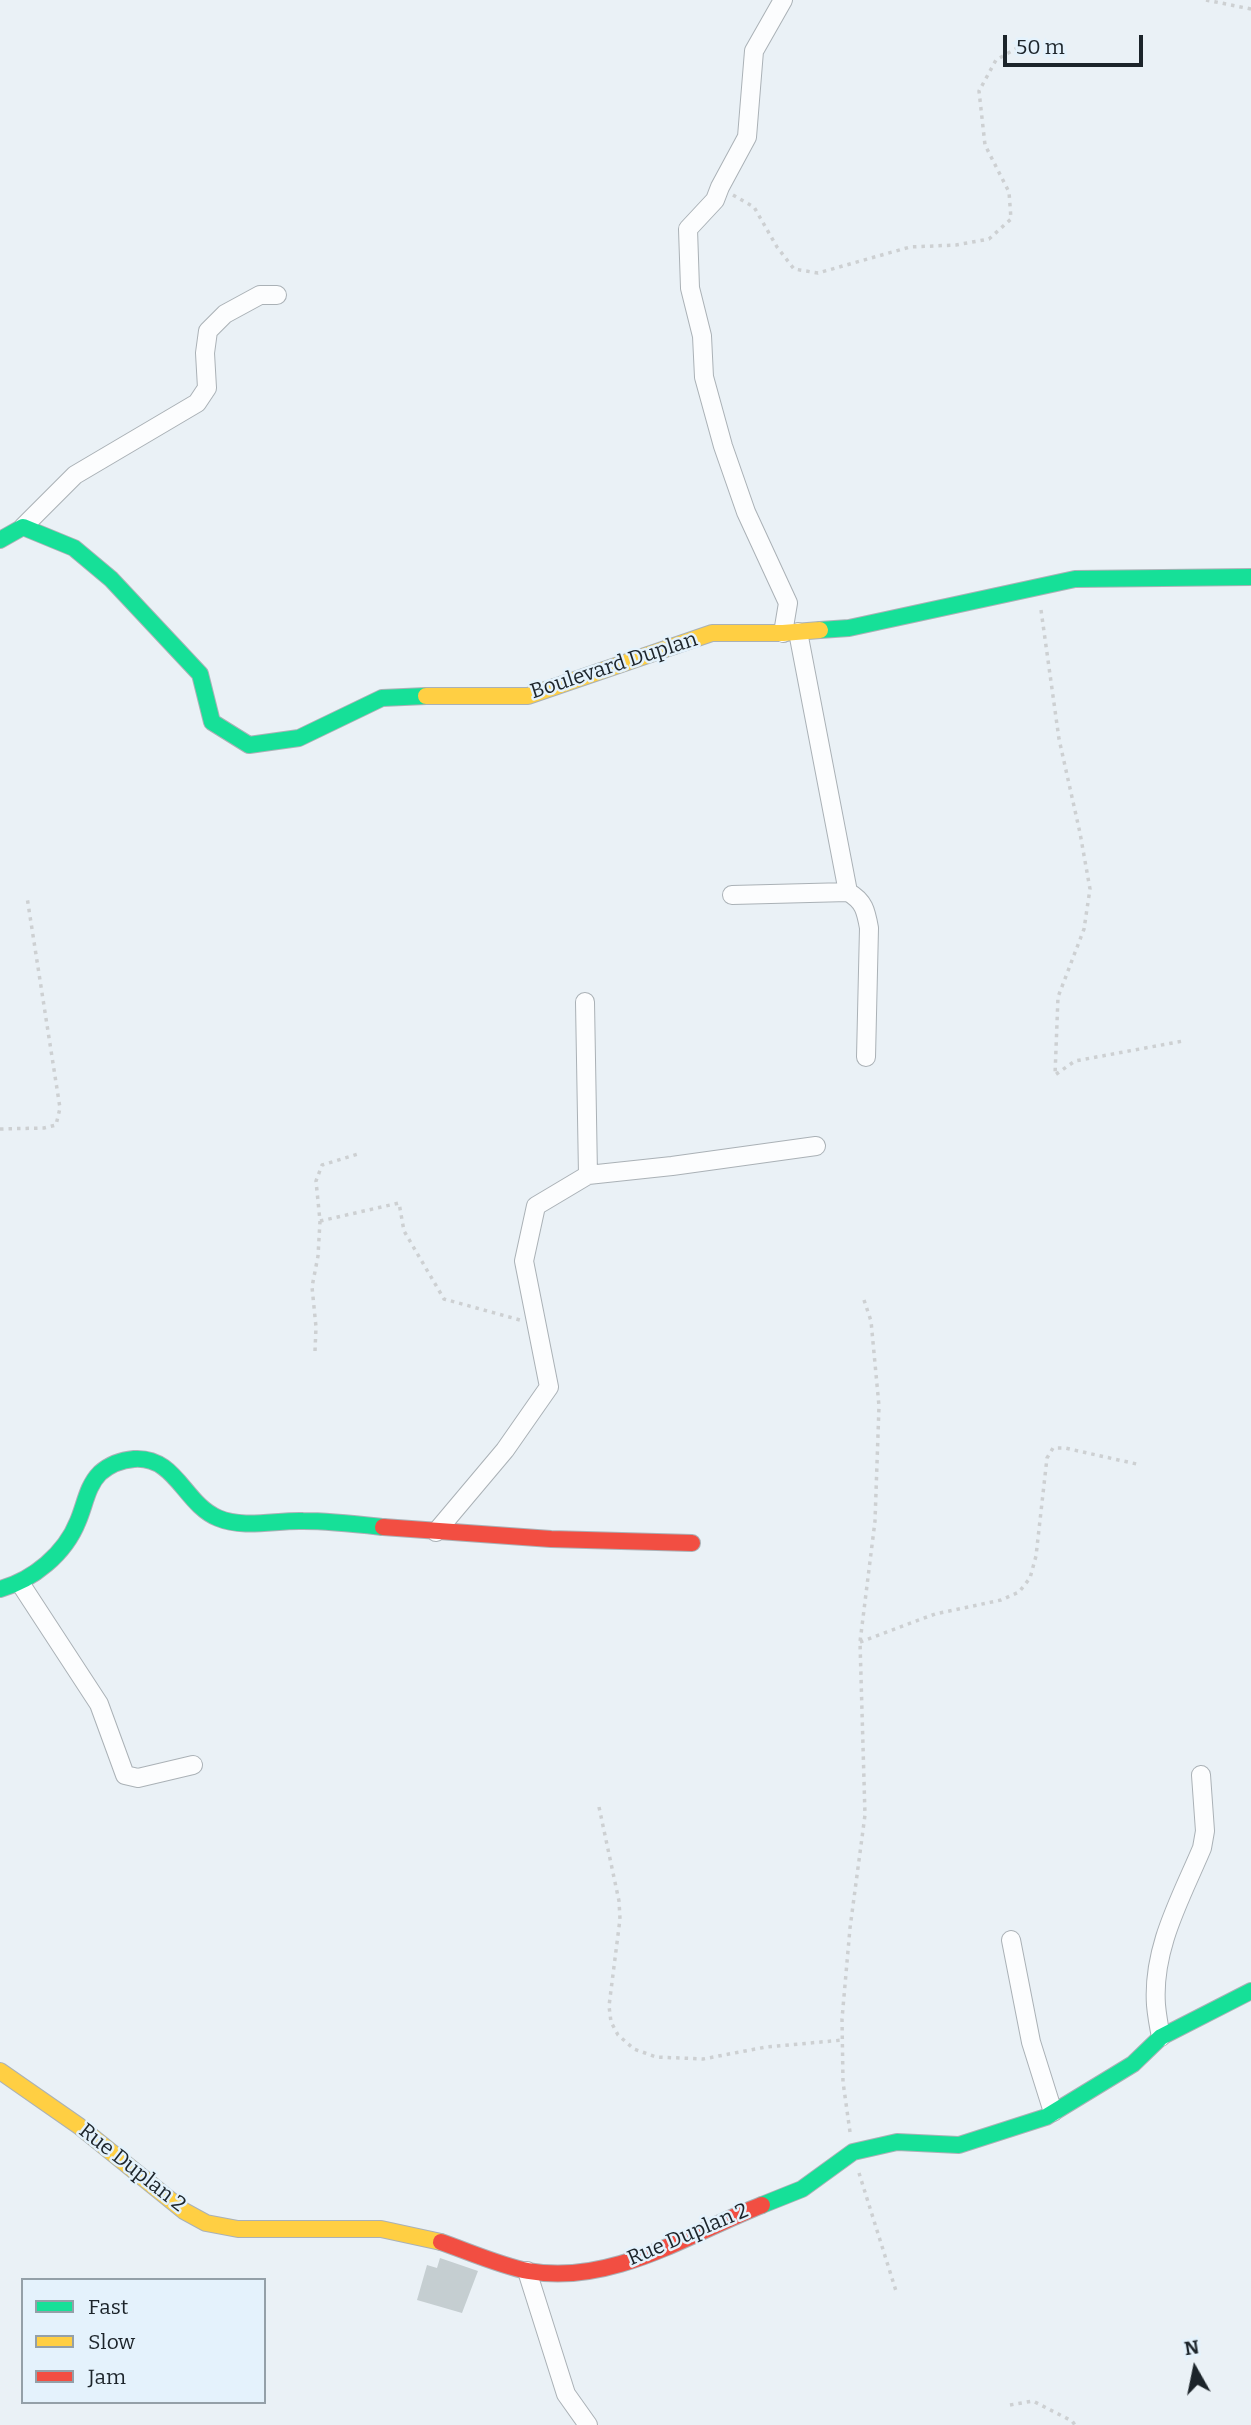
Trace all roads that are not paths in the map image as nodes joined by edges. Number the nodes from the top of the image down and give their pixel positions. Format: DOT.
graph roads {
  1 [pos="783,0"];
  2 [pos="277,295"];
  3 [pos="23,527"];
  4 [pos="0,540"];
  5 [pos="1251,577"];
  6 [pos="790,633"];
  7 [pos="848,892"];
  8 [pos="732,895"];
  9 [pos="585,1002"];
  10 [pos="866,1057"];
  11 [pos="816,1146"];
  12 [pos="588,1175"];
  13 [pos="436,1532"];
  14 [pos="692,1543"];
  15 [pos="20,1583"];
  16 [pos="0,1589"];
  17 [pos="193,1765"];
  18 [pos="1201,1775"];
  19 [pos="1011,1940"];
  20 [pos="1251,1991"];
  21 [pos="1161,2037"];
  22 [pos="0,2071"];
  23 [pos="1053,2112"];
  24 [pos="527,2271"];
  25 [pos="588,2425"];
  1 -- 6 [label="street"];
  2 -- 3 [label="street"];
  3 -- 4 [label="street"];
  3 -- 6 [label="street, Boulevard Duplan"];
  5 -- 6 [label="street, Boulevard Duplan"];
  6 -- 7 [label="street"];
  7 -- 8 [label="street"];
  7 -- 10 [label="street"];
  9 -- 12 [label="street"];
  11 -- 12 [label="street"];
  12 -- 13 [label="street"];
  13 -- 14 [label="street"];
  13 -- 15 [label="street"];
  15 -- 16 [label="street"];
  15 -- 17 [label="street"];
  18 -- 21 [label="street"];
  19 -- 23 [label="street"];
  20 -- 21 [label="street, Rue Duplan 2"];
  21 -- 23 [label="street, Rue Duplan 2"];
  22 -- 24 [label="street, Rue Duplan 2"];
  23 -- 24 [label="street, Rue Duplan 2"];
  24 -- 25 [label="street"];
}
